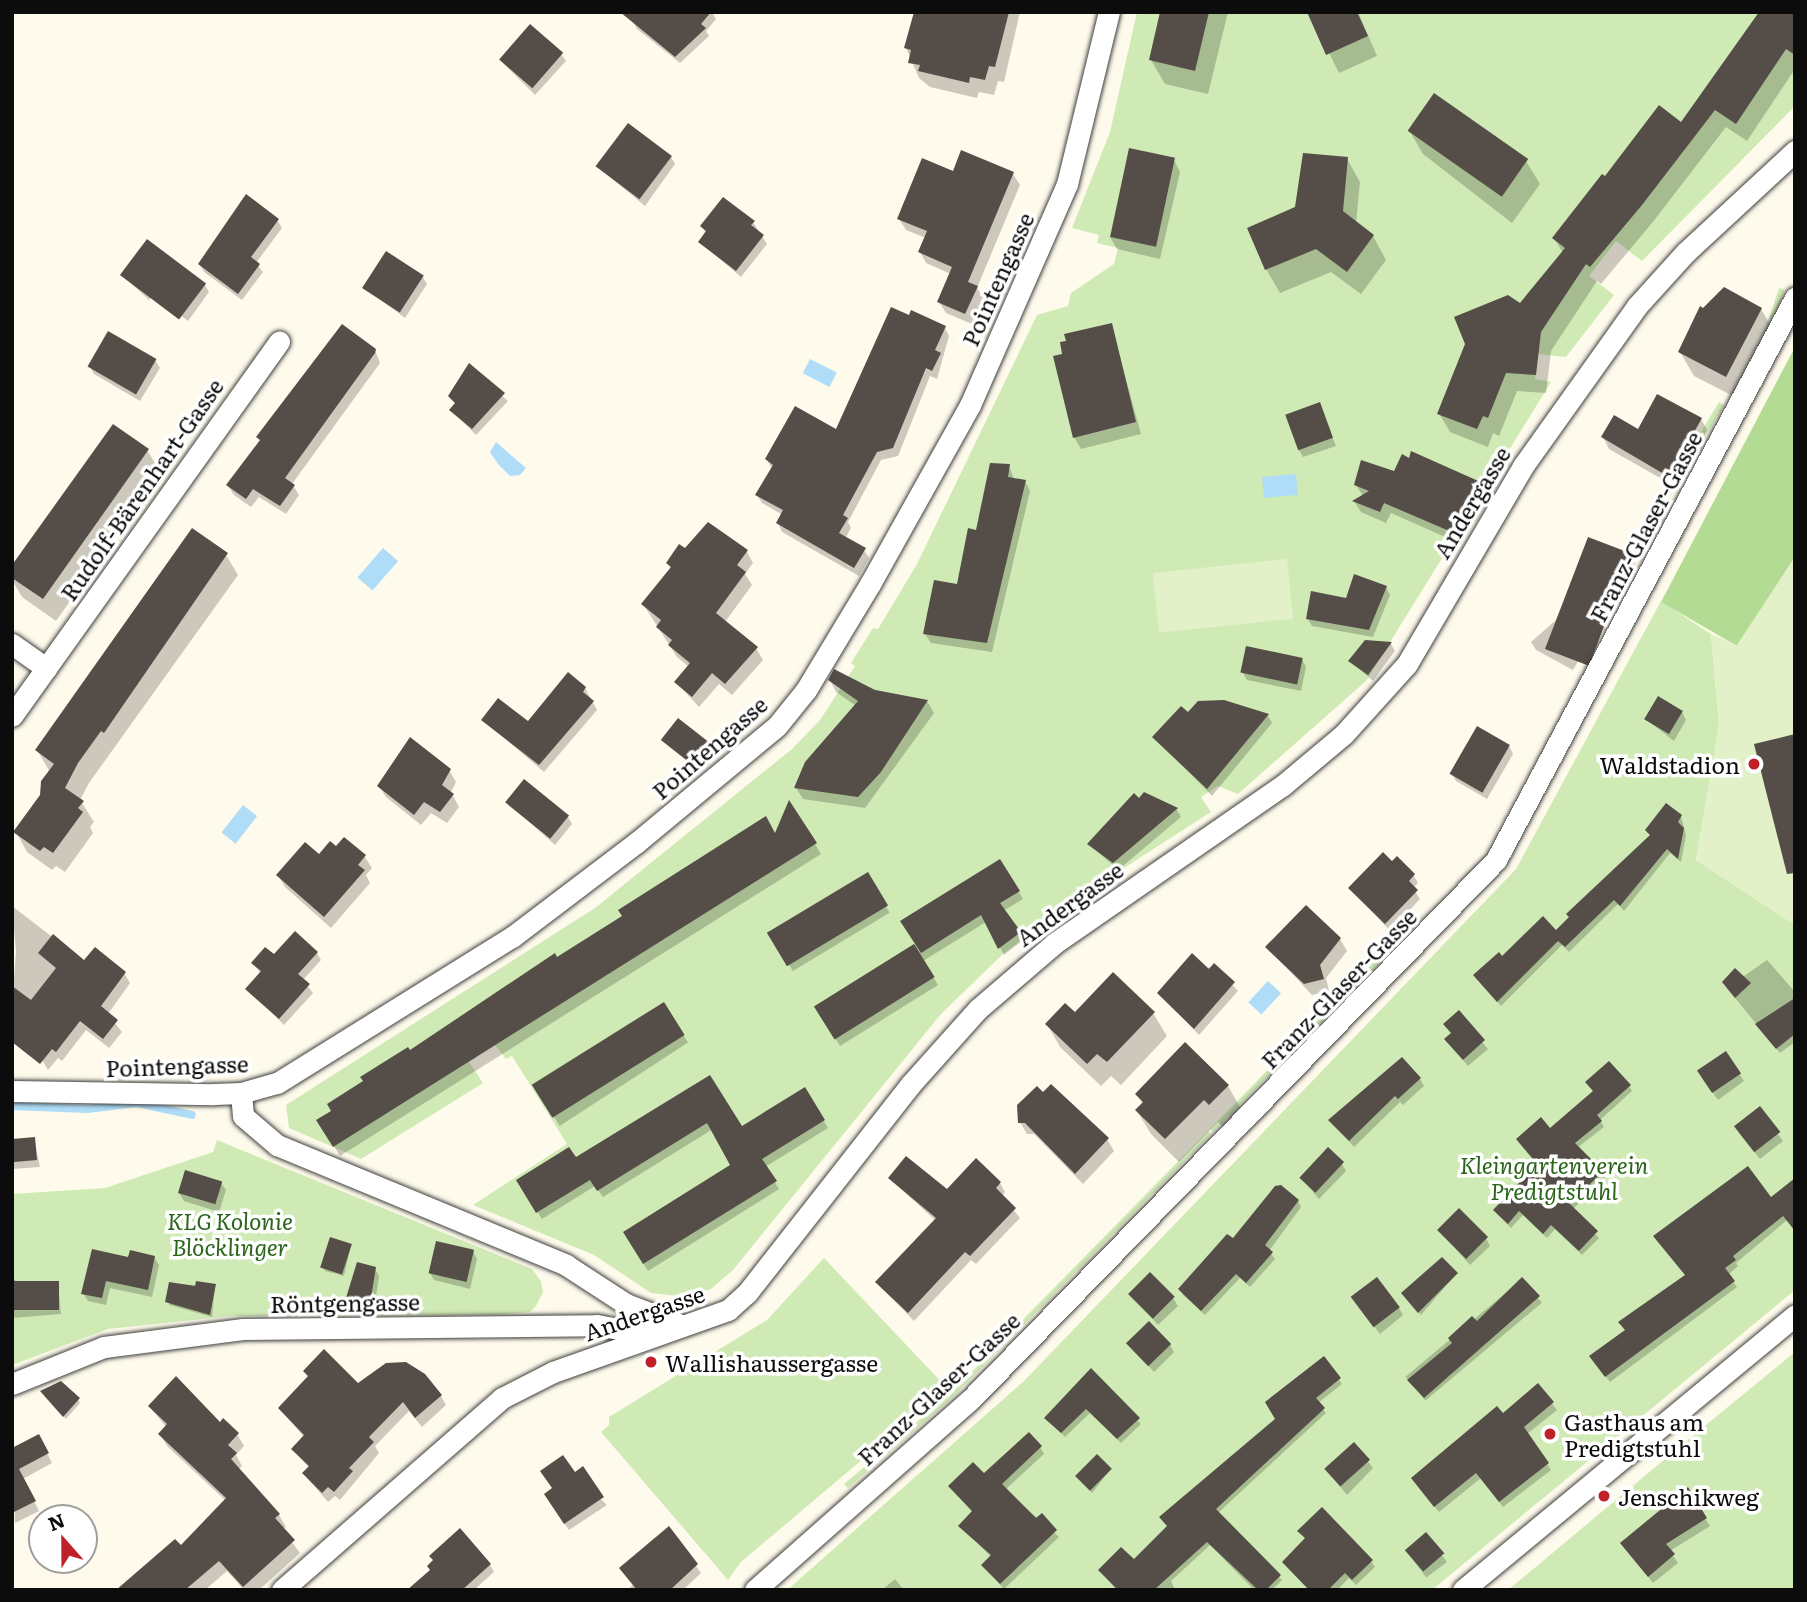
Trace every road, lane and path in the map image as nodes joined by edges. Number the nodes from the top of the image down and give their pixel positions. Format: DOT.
graph roads {
  1 [pos="1109,12"];
  2 [pos="1795,151"];
  3 [pos="1795,298"];
  4 [pos="279,341"];
  5 [pos="12,643"];
  6 [pos="47,668"];
  7 [pos="12,716"];
  8 [pos="12,1091"];
  9 [pos="241,1093"];
  10 [pos="1795,1315"];
  11 [pos="685,1326"];
  12 [pos="12,1384"];
  13 [pos="282,1590"];
  14 [pos="755,1590"];
  15 [pos="1463,1590"];
  1 -- 9 [label="street, Pointengasse"];
  2 -- 11 [label="street, Andergasse"];
  3 -- 14 [label="street, Franz-Glaser-Gasse"];
  4 -- 6 [label="street, Rudolf-Bärenhart-Gasse"];
  5 -- 6 [label="street"];
  6 -- 7 [label="street, Rudolf-Bärenhart-Gasse"];
  8 -- 9 [label="street, Pointengasse"];
  9 -- 11 [label="street"];
  10 -- 15 [label="street"];
  11 -- 12 [label="street, Röntgengasse"];
  11 -- 13 [label="street, Andergasse"];
}
